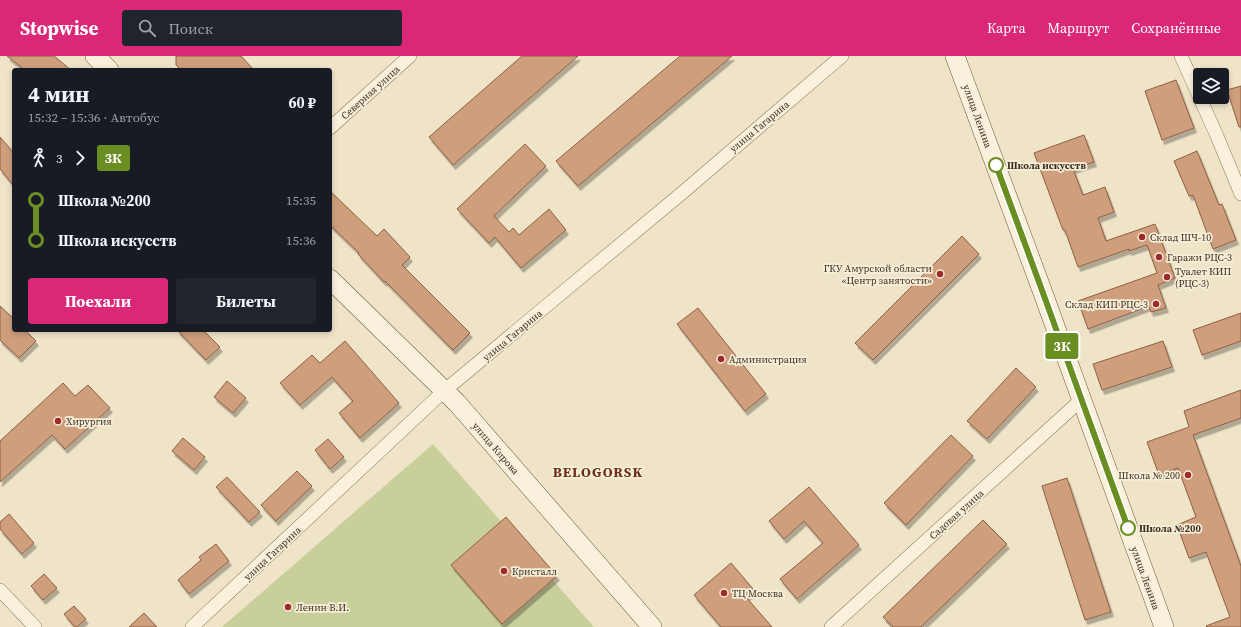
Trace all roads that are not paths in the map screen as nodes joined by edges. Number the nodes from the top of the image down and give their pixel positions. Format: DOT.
graph roads {
  1 [pos="95,56"];
  2 [pos="410,56"];
  3 [pos="842,56"];
  4 [pos="955,56"];
  5 [pos="1181,56"];
  6 [pos="107,68"];
  7 [pos="332,126"];
  8 [pos="1241,194"];
  9 [pos="332,281"];
  10 [pos="444,391"];
  11 [pos="1081,400"];
  12 [pos="0,590"];
  13 [pos="35,627"];
  14 [pos="192,627"];
  15 [pos="652,627"];
  16 [pos="831,627"];
  17 [pos="1164,627"];
  1 -- 6 [label="street"];
  2 -- 7 [label="street, Северная улица"];
  3 -- 10 [label="street, улица Гагарина"];
  4 -- 11 [label="street, улица Ленина"];
  5 -- 8 [label="street"];
  9 -- 10 [label="street, улица Кирова"];
  10 -- 14 [label="street, улица Гагарина"];
  10 -- 15 [label="street, улица Кирова"];
  11 -- 16 [label="street, Садовая улица"];
  11 -- 17 [label="street, улица Ленина"];
  12 -- 13 [label="street"];
}
